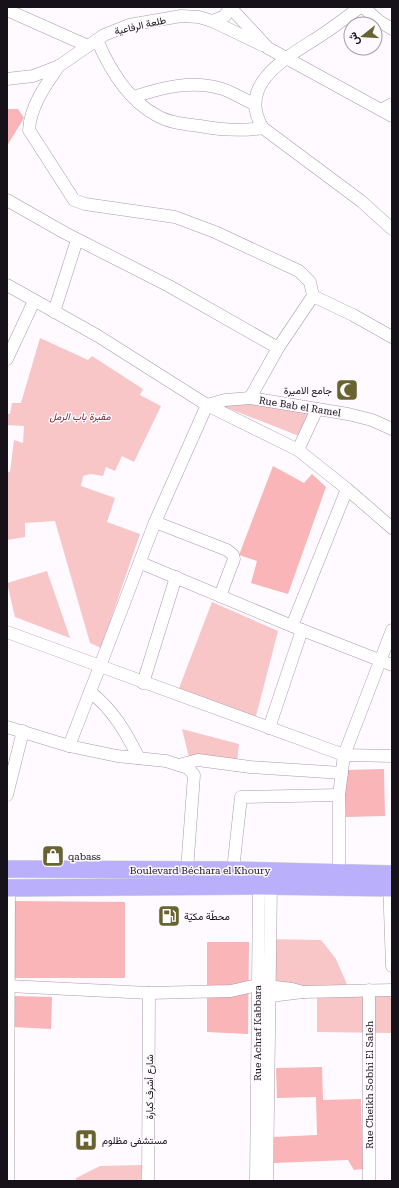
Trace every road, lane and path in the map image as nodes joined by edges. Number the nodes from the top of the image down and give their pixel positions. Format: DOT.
graph roads {
  1 [pos="230,7"];
  2 [pos="361,7"];
  3 [pos="7,10"];
  4 [pos="212,21"];
  5 [pos="392,29"];
  6 [pos="92,43"];
  7 [pos="268,48"];
  8 [pos="285,58"];
  9 [pos="59,66"];
  10 [pos="7,79"];
  11 [pos="134,97"];
  12 [pos="255,104"];
  13 [pos="387,107"];
  14 [pos="392,116"];
  15 [pos="263,128"];
  16 [pos="7,200"];
  17 [pos="392,229"];
  18 [pos="77,240"];
  19 [pos="7,284"];
  20 [pos="313,296"];
  21 [pos="34,301"];
  22 [pos="54,312"];
  23 [pos="392,337"];
  24 [pos="278,348"];
  25 [pos="7,359"];
  26 [pos="250,398"];
  27 [pos="207,405"];
  28 [pos="318,409"];
  29 [pos="392,429"];
  30 [pos="298,450"];
  31 [pos="347,489"];
  32 [pos="155,522"];
  33 [pos="392,528"];
  34 [pos="141,563"];
  35 [pos="176,577"];
  36 [pos="220,596"];
  37 [pos="297,628"];
  38 [pos="392,630"];
  39 [pos="7,632"];
  40 [pos="379,659"];
  41 [pos="392,665"];
  42 [pos="100,666"];
  43 [pos="143,683"];
  44 [pos="90,692"];
  45 [pos="7,727"];
  46 [pos="269,728"];
  47 [pos="23,731"];
  48 [pos="69,746"];
  49 [pos="344,755"];
  50 [pos="392,756"];
  51 [pos="139,758"];
  52 [pos="179,765"];
  53 [pos="342,773"];
  54 [pos="7,795"];
  55 [pos="339,795"];
  56 [pos="7,869"];
  57 [pos="187,870"];
  58 [pos="233,870"];
  59 [pos="339,872"];
  60 [pos="390,881"];
  61 [pos="265,886"];
  62 [pos="8,888"];
  63 [pos="392,966"];
  64 [pos="8,986"];
  65 [pos="369,990"];
  66 [pos="392,990"];
  67 [pos="263,991"];
  68 [pos="149,993"];
  69 [pos="8,1162"];
  70 [pos="8,1181"];
  71 [pos="148,1181"];
  72 [pos="256,1181"];
  73 [pos="266,1181"];
  74 [pos="369,1181"];
  1 -- 4 [label="street"];
  1 -- 7 [label="street"];
  2 -- 5 [label="street"];
  2 -- 8 [label="street"];
  3 -- 6 [label="street"];
  4 -- 6 [label="street, طلعة الرفاعية"];
  4 -- 7 [label="street, طلعة الرفاعية"];
  6 -- 9 [label="street, طلعة الرفاعية"];
  6 -- 11 [label="street"];
  7 -- 8 [label="street"];
  8 -- 12 [label="street"];
  8 -- 13 [label="street"];
  9 -- 10 [label="street, طلعة الرفاعية"];
  9 -- 20 [label="street"];
  11 -- 12 [label="street"];
  11 -- 15 [label="street"];
  12 -- 15 [label="street"];
  13 -- 14 [label="street"];
  15 -- 17 [label="street"];
  16 -- 18 [label="street"];
  18 -- 22 [label="street"];
  18 -- 24 [label="street"];
  19 -- 21 [label="street"];
  20 -- 23 [label="street"];
  20 -- 24 [label="street"];
  21 -- 22 [label="street"];
  21 -- 25 [label="street"];
  22 -- 27 [label="street"];
  24 -- 26 [label="street"];
  26 -- 27 [label="street, Rue Bab el Ramel"];
  26 -- 28 [label="street, Rue Bab el Ramel"];
  27 -- 30 [label="street"];
  27 -- 32 [label="street"];
  28 -- 29 [label="street, Rue Bab el Ramel"];
  28 -- 30 [label="street"];
  30 -- 31 [label="street"];
  31 -- 33 [label="street"];
  31 -- 37 [label="street"];
  32 -- 34 [label="street"];
  32 -- 36 [label="street"];
  34 -- 35 [label="street"];
  34 -- 42 [label="street"];
  35 -- 36 [label="street"];
  35 -- 43 [label="street"];
  36 -- 37 [label="street"];
  37 -- 40 [label="street"];
  37 -- 46 [label="street"];
  38 -- 40 [label="street"];
  39 -- 42 [label="street"];
  40 -- 41 [label="street"];
  40 -- 49 [label="street"];
  42 -- 43 [label="street"];
  42 -- 44 [label="street"];
  43 -- 46 [label="street"];
  44 -- 48 [label="street"];
  44 -- 51 [label="street"];
  45 -- 47 [label="street"];
  46 -- 49 [label="street"];
  47 -- 48 [label="street"];
  47 -- 54 [label="street"];
  48 -- 51 [label="street"];
  49 -- 50 [label="street"];
  49 -- 53 [label="street"];
  51 -- 52 [label="street"];
  52 -- 53 [label="street"];
  52 -- 57 [label="street"];
  53 -- 55 [label="street"];
  55 -- 58 [label="street"];
  55 -- 59 [label="street"];
  56 -- 57 [label="highway, Boulevard Béchara el Khoury"];
  57 -- 58 [label="highway, Boulevard Béchara el Khoury"];
  58 -- 59 [label="highway, Boulevard Béchara el Khoury"];
  59 -- 60 [label="highway, Boulevard Béchara el Khoury"];
  60 -- 61 [label="highway, Boulevard Béchara el Khoury"];
  60 -- 63 [label="street"];
  61 -- 62 [label="highway, Boulevard Béchara el Khoury"];
  61 -- 67 [label="street, Rue Achraf Kabbara"];
  62 -- 64 [label="street"];
  64 -- 68 [label="street"];
  64 -- 69 [label="street"];
  65 -- 66 [label="street"];
  65 -- 67 [label="street"];
  65 -- 74 [label="street, Rue Cheikh Sobhi El Saleh"];
  67 -- 68 [label="street"];
  67 -- 72 [label="street, Rue Achraf Kabbara"];
  67 -- 73 [label="street, Rue Achraf Kabbara"];
  68 -- 71 [label="street, شارع أشرف كبارة"];
  69 -- 70 [label="street"];
}
